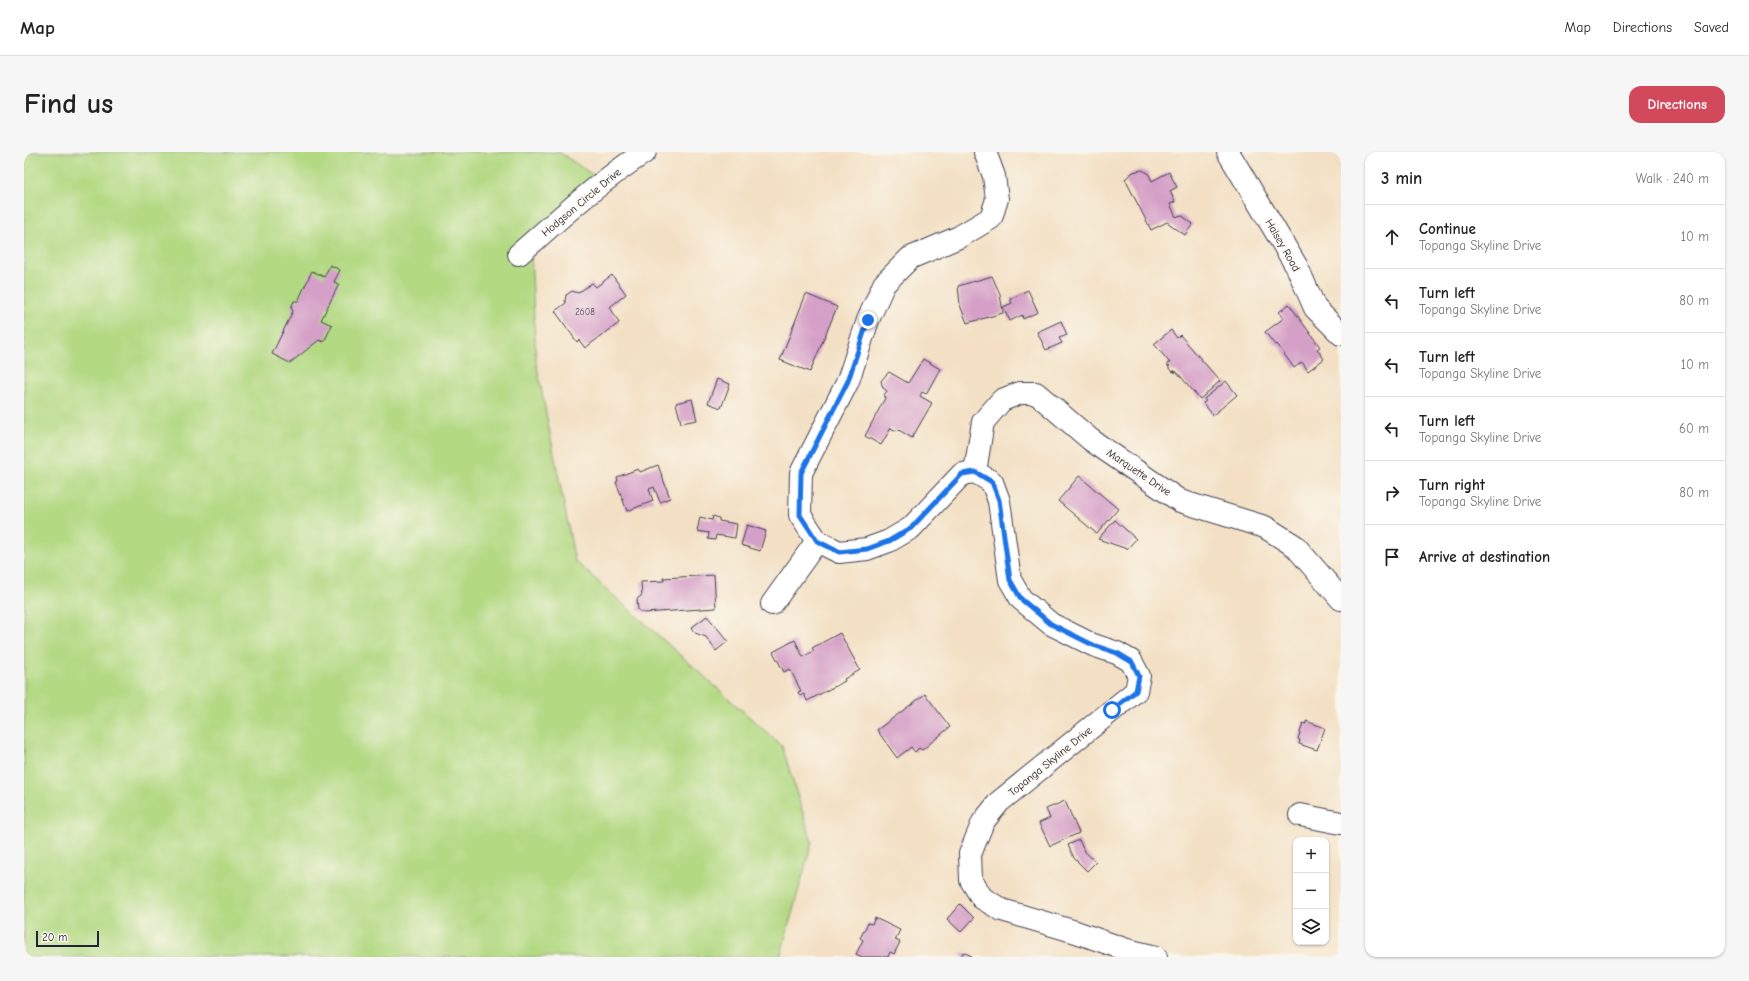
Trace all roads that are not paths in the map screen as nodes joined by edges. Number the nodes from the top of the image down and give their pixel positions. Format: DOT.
graph roads {
  1 [pos="645,152"];
  2 [pos="985,152"];
  3 [pos="1228,152"];
  4 [pos="519,254"];
  5 [pos="1341,334"];
  6 [pos="975,472"];
  7 [pos="817,541"];
  8 [pos="1341,599"];
  9 [pos="772,604"];
  10 [pos="1300,815"];
  11 [pos="1341,823"];
  12 [pos="1156,957"];
  1 -- 4 [label="street, Hodgson Circle Drive"];
  2 -- 7 [label="street"];
  3 -- 5 [label="street, Halsey Road"];
  6 -- 7 [label="street"];
  6 -- 8 [label="street, Marquette Drive"];
  6 -- 12 [label="street, Topanga Skyline Drive"];
  7 -- 9 [label="street"];
  10 -- 11 [label="street"];
}
